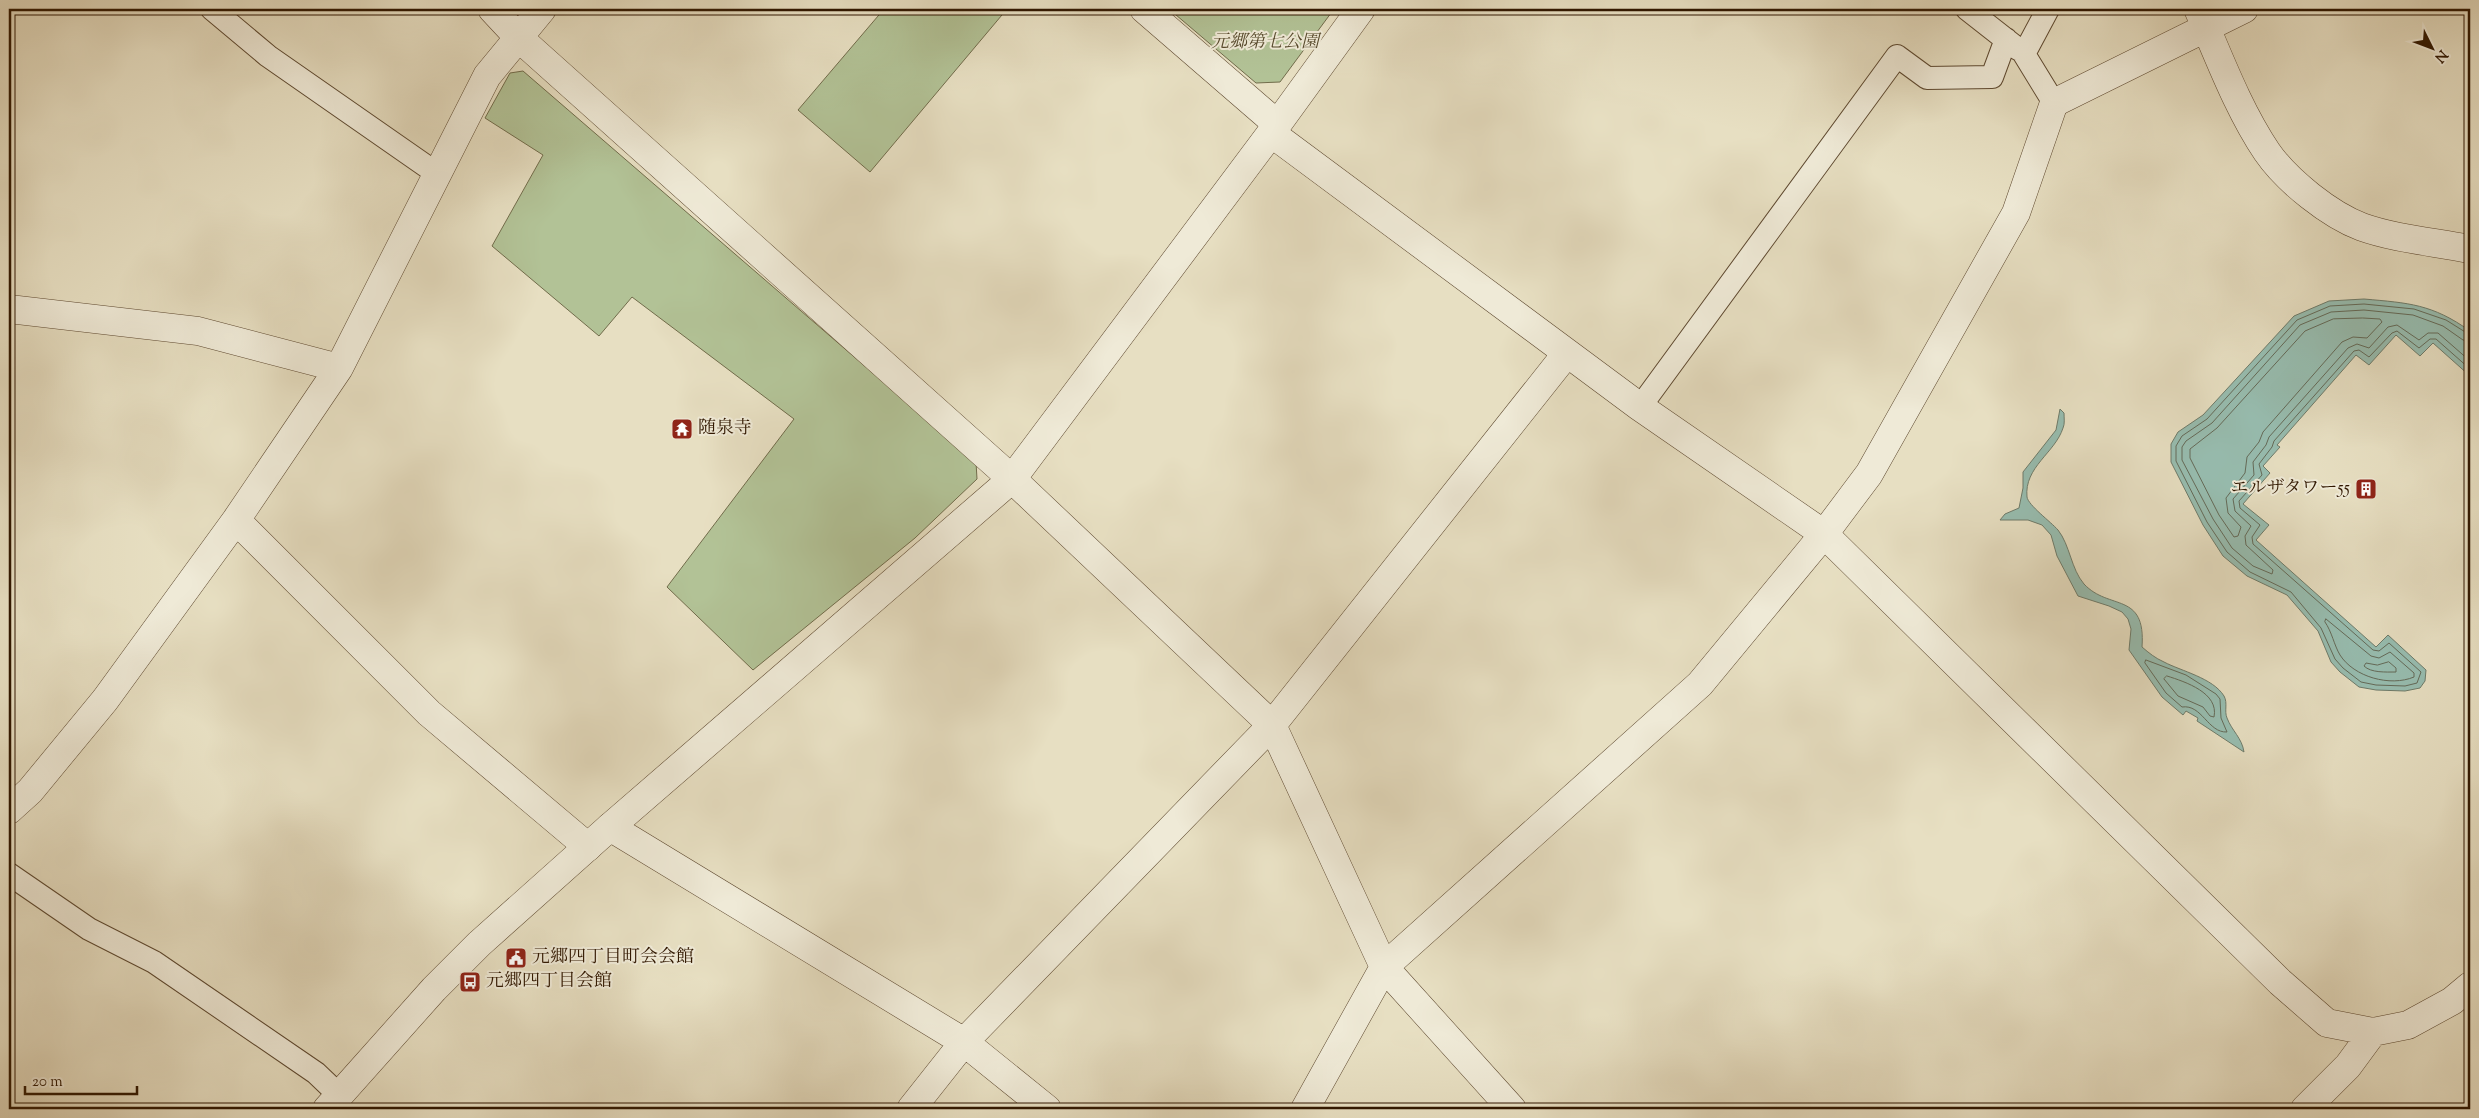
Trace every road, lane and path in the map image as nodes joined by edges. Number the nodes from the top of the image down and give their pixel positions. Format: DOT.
graph roads {
  1 [pos="212,9"];
  2 [pos="492,9"];
  3 [pos="542,9"];
  4 [pos="1144,9"];
  5 [pos="1361,9"];
  6 [pos="1967,9"];
  7 [pos="2048,9"];
  8 [pos="2244,9"];
  9 [pos="2202,19"];
  10 [pos="519,38"];
  11 [pos="2006,39"];
  12 [pos="2024,54"];
  13 [pos="2054,103"];
  14 [pos="1274,128"];
  15 [pos="436,174"];
  16 [pos="2470,249"];
  17 [pos="9,309"];
  18 [pos="1567,353"];
  19 [pos="339,368"];
  20 [pos="1640,407"];
  21 [pos="1012,479"];
  22 [pos="236,520"];
  23 [pos="1824,534"];
  24 [pos="1272,725"];
  25 [pos="9,810"];
  26 [pos="610,827"];
  27 [pos="588,846"];
  28 [pos="9,874"];
  29 [pos="1384,967"];
  30 [pos="2470,986"];
  31 [pos="2373,1032"];
  32 [pos="964,1042"];
  33 [pos="333,1102"];
  34 [pos="911,1109"];
  35 [pos="1047,1109"];
  36 [pos="1304,1109"];
  37 [pos="1512,1109"];
  38 [pos="2305,1109"];
  1 -- 15 [label="lane"];
  2 -- 10 [label="street"];
  3 -- 10 [label="street"];
  4 -- 14 [label="street"];
  5 -- 14 [label="street"];
  6 -- 11 [label="lane"];
  7 -- 12 [label="lane"];
  8 -- 9 [label="street"];
  9 -- 13 [label="street"];
  9 -- 16 [label="street"];
  10 -- 15 [label="street"];
  10 -- 21 [label="street"];
  11 -- 12 [label="lane"];
  11 -- 20 [label="lane"];
  12 -- 13 [label="lane"];
  13 -- 23 [label="street"];
  14 -- 18 [label="street"];
  14 -- 21 [label="street"];
  15 -- 19 [label="street"];
  17 -- 19 [label="street"];
  18 -- 20 [label="street"];
  18 -- 24 [label="street"];
  19 -- 22 [label="street"];
  20 -- 23 [label="street"];
  21 -- 24 [label="street"];
  21 -- 26 [label="street"];
  22 -- 25 [label="street"];
  22 -- 27 [label="street"];
  23 -- 29 [label="street"];
  23 -- 31 [label="street"];
  24 -- 29 [label="street"];
  24 -- 32 [label="street"];
  26 -- 27 [label="street"];
  26 -- 32 [label="street"];
  27 -- 33 [label="street"];
  28 -- 33 [label="lane"];
  29 -- 36 [label="street"];
  29 -- 37 [label="street"];
  30 -- 31 [label="street"];
  31 -- 38 [label="street"];
  32 -- 34 [label="street"];
  32 -- 35 [label="street"];
}
